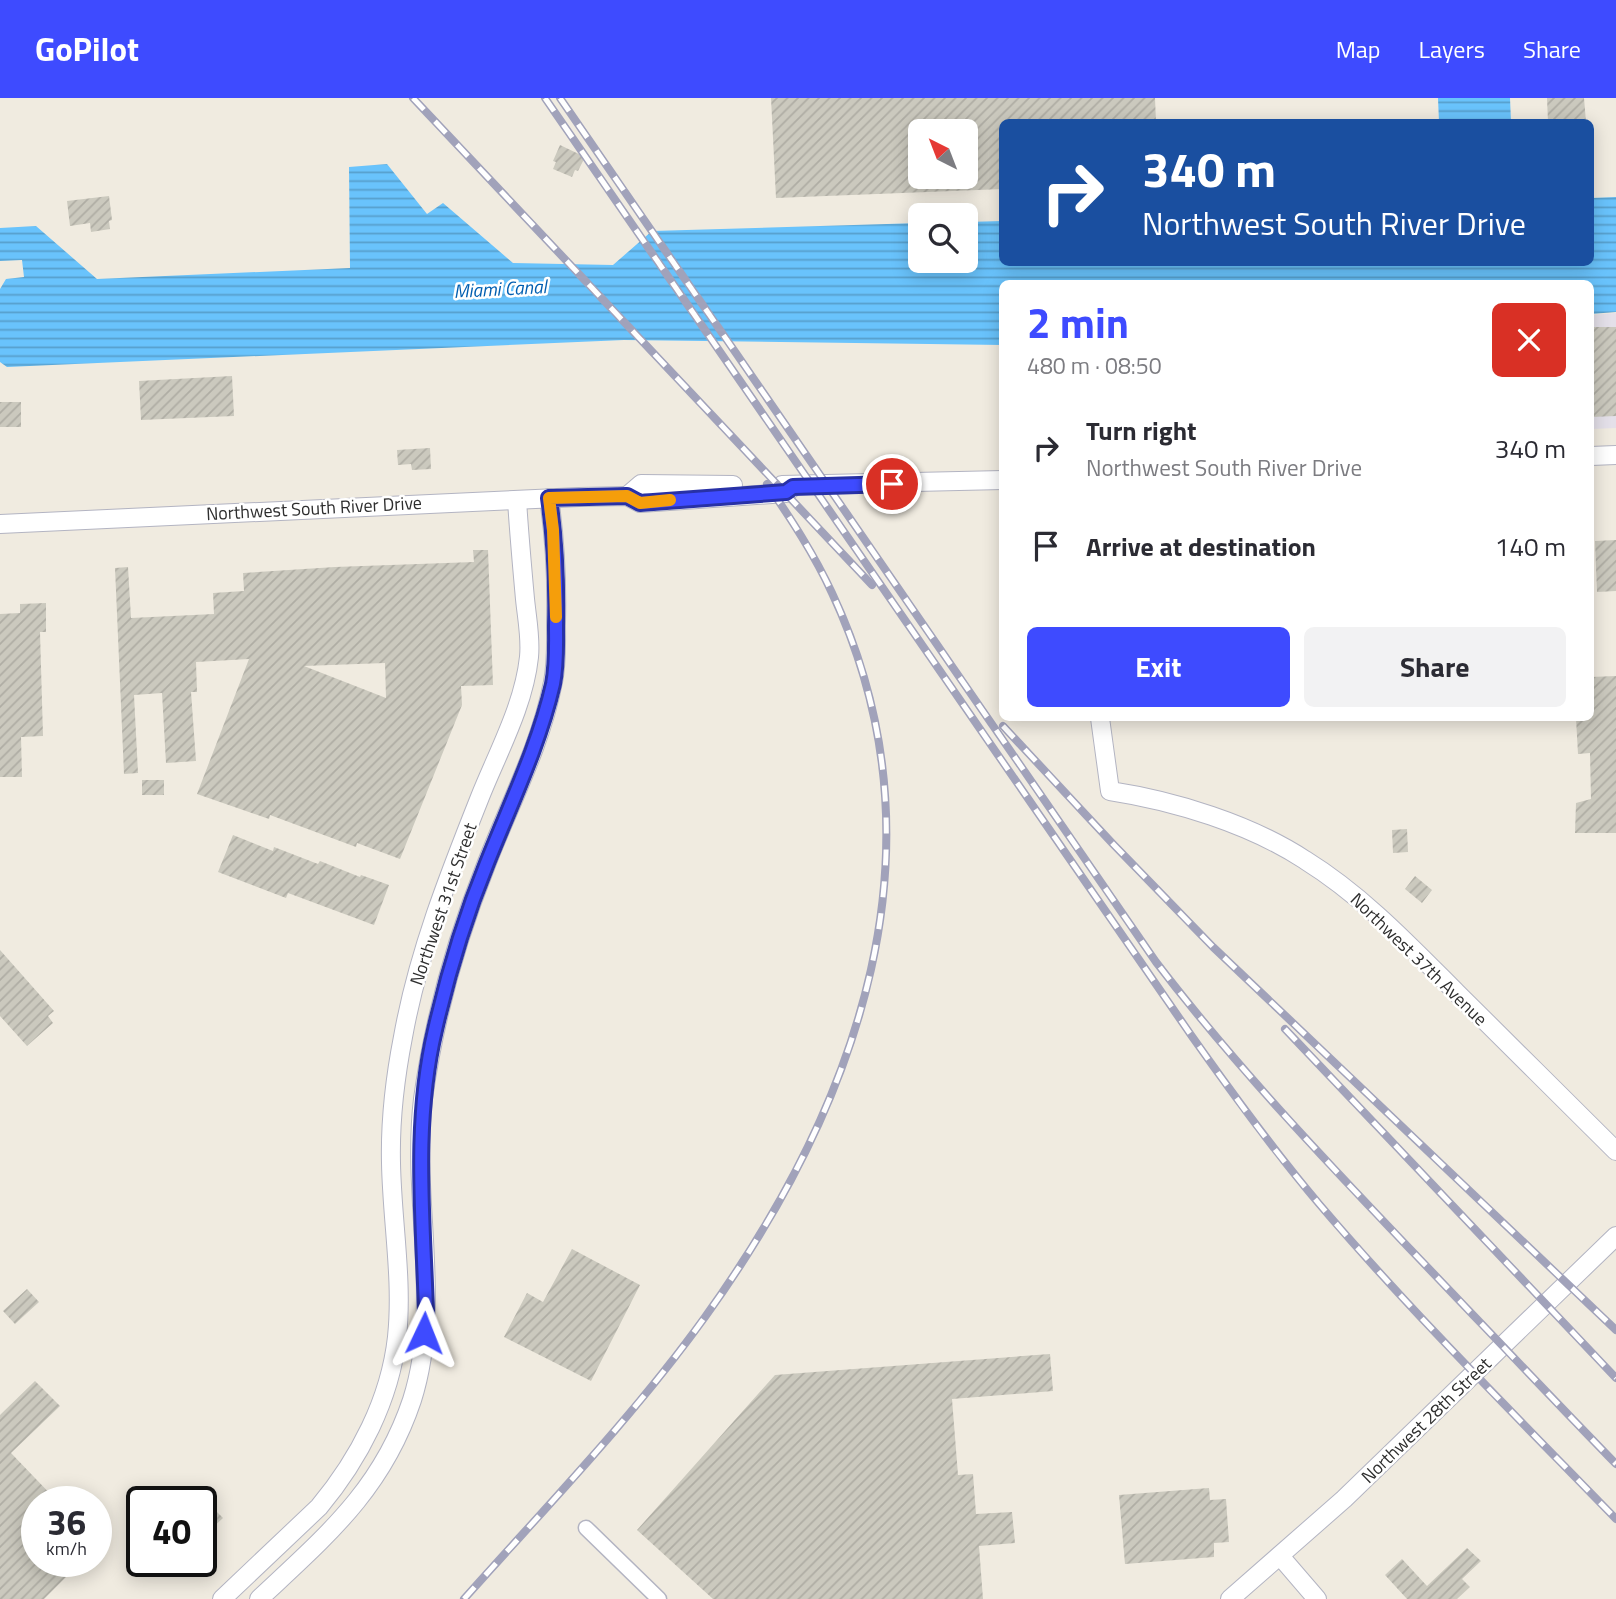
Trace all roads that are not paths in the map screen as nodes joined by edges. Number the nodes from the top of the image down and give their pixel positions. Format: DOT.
graph roads {
  1 [pos="1616,455"];
  2 [pos="1594,456"];
  3 [pos="999,480"];
  4 [pos="549,498"];
  5 [pos="517,499"];
  6 [pos="0,524"];
  7 [pos="1100,721"];
  8 [pos="495,760"];
  9 [pos="524,771"];
  10 [pos="1616,1151"];
  11 [pos="1616,1236"];
  12 [pos="586,1528"];
  13 [pos="1280,1556"];
  14 [pos="222,1599"];
  15 [pos="259,1599"];
  16 [pos="659,1599"];
  17 [pos="1230,1599"];
  18 [pos="1317,1599"];
  1 -- 2 [label="street"];
  3 -- 4 [label="street, Northwest South River Drive"];
  4 -- 5 [label="street, Northwest South River Drive"];
  4 -- 9 [label="street, Northwest 31st Street"];
  5 -- 6 [label="street, Northwest South River Drive"];
  5 -- 8 [label="street, Northwest 31st Street"];
  7 -- 10 [label="street, Northwest 37th Avenue"];
  8 -- 9 [label="street"];
  8 -- 14 [label="street, Northwest 31st Street"];
  9 -- 15 [label="street, Northwest 31st Street"];
  11 -- 13 [label="street, Northwest 28th Street"];
  12 -- 16 [label="street"];
  13 -- 17 [label="street, Northwest 28th Street"];
  13 -- 18 [label="street"];
}
